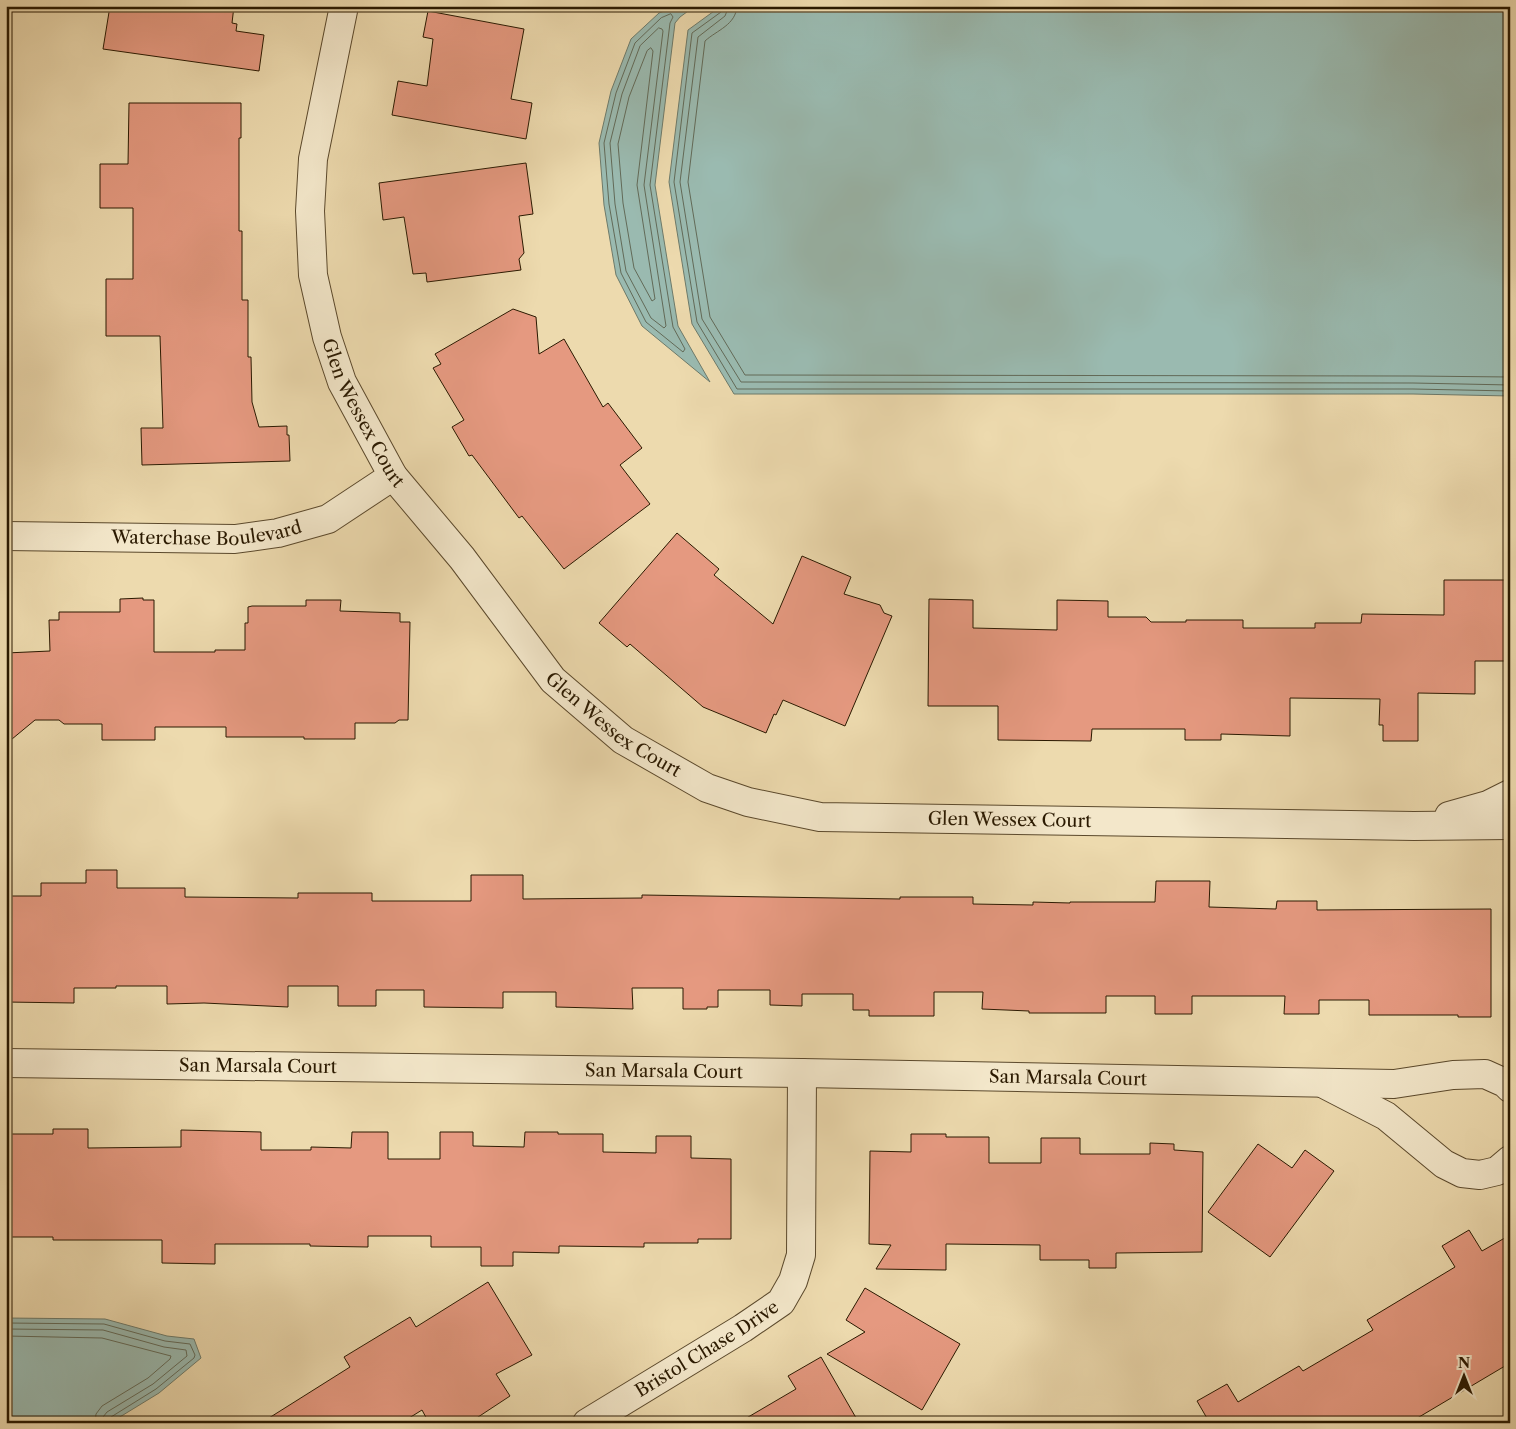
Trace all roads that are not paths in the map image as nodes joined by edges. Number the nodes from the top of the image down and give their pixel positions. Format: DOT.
graph roads {
  1 [pos="344,6"];
  2 [pos="393,476"];
  3 [pos="6,536"];
  4 [pos="1510,794"];
  5 [pos="1510,825"];
  6 [pos="1414,826"];
  7 [pos="6,1064"];
  8 [pos="802,1073"];
  9 [pos="1320,1082"];
  10 [pos="1510,1088"];
  11 [pos="1510,1160"];
  12 [pos="587,1423"];
  1 -- 2 [label="street, Glen Wessex Court"];
  2 -- 3 [label="street, Waterchase Boulevard"];
  2 -- 6 [label="street, Glen Wessex Court"];
  4 -- 6 [label="street, Glen Wessex Court"];
  5 -- 6 [label="street, Glen Wessex Court"];
  7 -- 8 [label="street, San Marsala Court"];
  8 -- 9 [label="street, San Marsala Court"];
  8 -- 12 [label="street, Bristol Chase Drive"];
  9 -- 10 [label="street, San Marsala Court"];
  9 -- 11 [label="street, San Marsala Court"];
}
